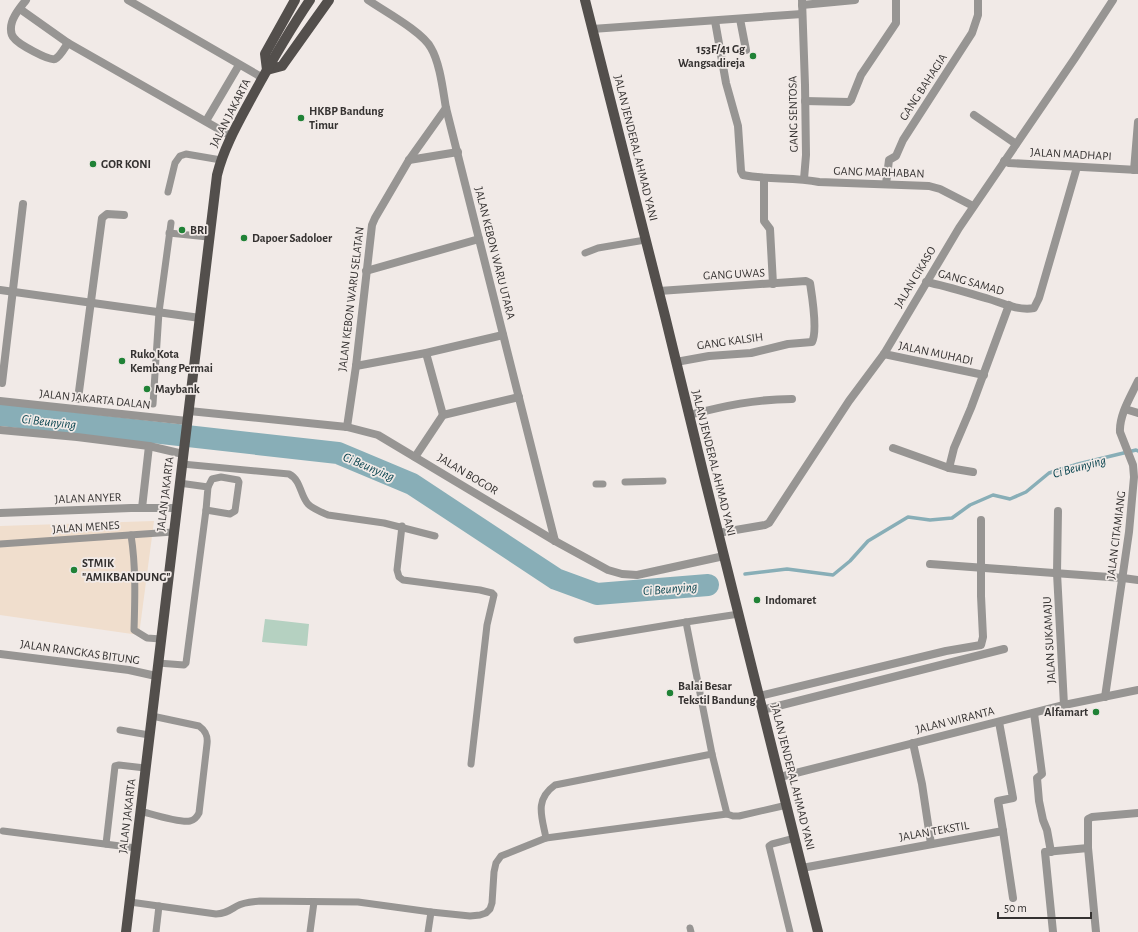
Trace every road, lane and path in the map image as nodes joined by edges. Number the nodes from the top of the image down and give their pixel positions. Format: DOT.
graph roads {
  1 [pos="26,0"];
  2 [pos="128,0"];
  3 [pos="295,0"];
  4 [pos="310,0"];
  5 [pos="329,0"];
  6 [pos="368,0"];
  7 [pos="585,0"];
  8 [pos="855,0"];
  9 [pos="896,0"];
  10 [pos="978,0"];
  11 [pos="1113,0"];
  12 [pos="802,6"];
  13 [pos="20,9"];
  14 [pos="740,19"];
  15 [pos="715,21"];
  16 [pos="592,29"];
  17 [pos="68,42"];
  18 [pos="746,50"];
  19 [pos="238,65"];
  20 [pos="265,74"];
  21 [pos="805,101"];
  22 [pos="446,108"];
  23 [pos="974,115"];
  24 [pos="206,121"];
  25 [pos="1138,122"];
  26 [pos="231,136"];
  27 [pos="1016,144"];
  28 [pos="458,152"];
  29 [pos="221,160"];
  30 [pos="410,160"];
  31 [pos="1004,161"];
  32 [pos="1077,167"];
  33 [pos="1136,170"];
  34 [pos="764,178"];
  35 [pos="804,179"];
  36 [pos="886,184"];
  37 [pos="168,192"];
  38 [pos="23,204"];
  39 [pos="973,206"];
  40 [pos="124,215"];
  41 [pos="171,223"];
  42 [pos="169,233"];
  43 [pos="208,237"];
  44 [pos="479,240"];
  45 [pos="646,240"];
  46 [pos="585,253"];
  47 [pos="366,271"];
  48 [pos="926,282"];
  49 [pos="773,284"];
  50 [pos="0,290"];
  51 [pos="659,291"];
  52 [pos="13,292"];
  53 [pos="91,302"];
  54 [pos="1010,306"];
  55 [pos="159,312"];
  56 [pos="200,318"];
  57 [pos="503,335"];
  58 [pos="812,342"];
  59 [pos="426,353"];
  60 [pos="884,354"];
  61 [pos="676,362"];
  62 [pos="356,366"];
  63 [pos="984,375"];
  64 [pos="1138,381"];
  65 [pos="2,383"];
  66 [pos="519,397"];
  67 [pos="78,399"];
  68 [pos="792,399"];
  69 [pos="0,401"];
  70 [pos="153,404"];
  71 [pos="1125,409"];
  72 [pos="1138,413"];
  73 [pos="443,415"];
  74 [pos="689,415"];
  75 [pos="188,419"];
  76 [pos="347,426"];
  77 [pos="0,430"];
  78 [pos="149,446"];
  79 [pos="893,448"];
  80 [pos="183,456"];
  81 [pos="415,457"];
  82 [pos="948,468"];
  83 [pos="973,472"];
  84 [pos="663,481"];
  85 [pos="625,482"];
  86 [pos="179,483"];
  87 [pos="208,487"];
  88 [pos="142,508"];
  89 [pos="176,508"];
  90 [pos="206,510"];
  91 [pos="1058,511"];
  92 [pos="0,513"];
  93 [pos="981,520"];
  94 [pos="402,526"];
  95 [pos="173,532"];
  96 [pos="718,533"];
  97 [pos="131,535"];
  98 [pos="434,536"];
  99 [pos="555,541"];
  100 [pos="0,544"];
  101 [pos="724,556"];
  102 [pos="930,564"];
  103 [pos="981,568"];
  104 [pos="1058,573"];
  105 [pos="1123,578"];
  106 [pos="1138,580"];
  107 [pos="738,614"];
  108 [pos="686,622"];
  109 [pos="161,639"];
  110 [pos="577,640"];
  111 [pos="1004,649"];
  112 [pos="0,654"];
  113 [pos="158,663"];
  114 [pos="156,676"];
  115 [pos="1138,690"];
  116 [pos="759,696"];
  117 [pos="1105,697"];
  118 [pos="1064,705"];
  119 [pos="762,710"];
  120 [pos="1034,713"];
  121 [pos="152,716"];
  122 [pos="999,722"];
  123 [pos="120,730"];
  124 [pos="150,735"];
  125 [pos="913,744"];
  126 [pos="712,754"];
  127 [pos="471,764"];
  128 [pos="146,768"];
  129 [pos="780,777"];
  130 [pos="787,805"];
  131 [pos="140,811"];
  132 [pos="1138,813"];
  133 [pos="727,814"];
  134 [pos="3,831"];
  135 [pos="1003,832"];
  136 [pos="546,838"];
  137 [pos="795,838"];
  138 [pos="106,844"];
  139 [pos="931,844"];
  140 [pos="136,848"];
  141 [pos="1088,848"];
  142 [pos="1051,852"];
  143 [pos="802,868"];
  144 [pos="1013,898"];
  145 [pos="130,902"];
  146 [pos="314,902"];
  147 [pos="159,906"];
  148 [pos="431,912"];
  149 [pos="126,932"];
  150 [pos="156,932"];
  151 [pos="310,932"];
  152 [pos="428,932"];
  153 [pos="790,932"];
  154 [pos="818,932"];
  155 [pos="1053,932"];
  156 [pos="1096,932"];
  1 -- 13 [label="street"];
  2 -- 19 [label="street"];
  3 -- 20 [label="main road, JALAN JAKARTA"];
  4 -- 20 [label="main road, JALAN JAKARTA"];
  5 -- 20 [label="main road"];
  6 -- 22 [label="street, JALAN KEBON WARU UTARA"];
  7 -- 16 [label="main road, JALAN JENDERAL AHMAD YANI"];
  8 -- 12 [label="street"];
  9 -- 21 [label="street"];
  10 -- 36 [label="street, GANG BAHAGIA"];
  11 -- 27 [label="street, JALAN CIKASO"];
  12 -- 14 [label="street"];
  12 -- 21 [label="street, GANG SENTOSA"];
  13 -- 17 [label="street"];
  13 -- 17 [label="street"];
  14 -- 15 [label="street"];
  14 -- 18 [label="street"];
  15 -- 16 [label="street"];
  15 -- 34 [label="street"];
  16 -- 45 [label="main road, JALAN JENDERAL AHMAD YANI"];
  17 -- 24 [label="street"];
  19 -- 20 [label="street"];
  19 -- 24 [label="street"];
  20 -- 26 [label="main road, JALAN JAKARTA"];
  21 -- 35 [label="street, GANG SENTOSA"];
  22 -- 28 [label="street, JALAN KEBON WARU UTARA"];
  22 -- 30 [label="street, JALAN KEBON WARU SELATAN"];
  23 -- 27 [label="street"];
  24 -- 26 [label="street"];
  25 -- 33 [label="street"];
  26 -- 29 [label="main road, JALAN JAKARTA"];
  27 -- 31 [label="street, JALAN CIKASO"];
  28 -- 30 [label="street"];
  28 -- 44 [label="street, JALAN KEBON WARU UTARA"];
  29 -- 37 [label="lane"];
  29 -- 43 [label="main road, JALAN JAKARTA"];
  30 -- 47 [label="street, JALAN KEBON WARU SELATAN"];
  31 -- 32 [label="street, JALAN MADHAPI"];
  31 -- 39 [label="street, JALAN CIKASO"];
  32 -- 33 [label="street, JALAN MADHAPI"];
  32 -- 54 [label="street, GANG SAMAD"];
  34 -- 35 [label="street"];
  34 -- 49 [label="street"];
  35 -- 36 [label="street, GANG MARHABAN"];
  36 -- 39 [label="street, GANG MARHABAN"];
  38 -- 52 [label="street"];
  39 -- 48 [label="street, JALAN CIKASO"];
  40 -- 53 [label="street"];
  41 -- 42 [label="lane"];
  42 -- 43 [label="lane"];
  42 -- 55 [label="lane"];
  43 -- 56 [label="main road, JALAN JAKARTA"];
  44 -- 47 [label="street"];
  44 -- 57 [label="street, JALAN KEBON WARU UTARA"];
  45 -- 46 [label="lane"];
  45 -- 51 [label="main road, JALAN JENDERAL AHMAD YANI"];
  47 -- 62 [label="street, JALAN KEBON WARU SELATAN"];
  48 -- 54 [label="street, GANG SAMAD"];
  48 -- 60 [label="street, JALAN CIKASO"];
  49 -- 51 [label="street, GANG UWAS"];
  49 -- 58 [label="street, GANG UWAS"];
  50 -- 52 [label="street"];
  51 -- 61 [label="main road, JALAN JENDERAL AHMAD YANI"];
  52 -- 53 [label="street"];
  52 -- 65 [label="street"];
  53 -- 55 [label="street"];
  53 -- 67 [label="street"];
  54 -- 63 [label="street"];
  55 -- 56 [label="street"];
  55 -- 70 [label="lane"];
  56 -- 75 [label="main road, JALAN JAKARTA"];
  57 -- 59 [label="street"];
  57 -- 66 [label="street, JALAN KEBON WARU UTARA"];
  58 -- 61 [label="street, GANG KALSIH"];
  59 -- 62 [label="street"];
  59 -- 73 [label="street"];
  60 -- 63 [label="street, JALAN MUHADI"];
  60 -- 96 [label="street, JALAN CIKASO"];
  61 -- 74 [label="main road, JALAN JENDERAL AHMAD YANI"];
  62 -- 76 [label="street, JALAN KEBON WARU SELATAN"];
  63 -- 82 [label="street"];
  64 -- 71 [label="street, JALAN CITAMIANG"];
  66 -- 73 [label="street"];
  66 -- 99 [label="street, JALAN KEBON WARU UTARA"];
  68 -- 74 [label="street"];
  69 -- 75 [label="street, JALAN JAKARTA DALAN"];
  71 -- 72 [label="street"];
  71 -- 105 [label="street, JALAN CITAMIANG"];
  73 -- 81 [label="street"];
  74 -- 96 [label="main road, JALAN JENDERAL AHMAD YANI"];
  75 -- 76 [label="street, JALAN BOGOR"];
  75 -- 80 [label="main road, JALAN JAKARTA"];
  76 -- 81 [label="street, JALAN BOGOR"];
  77 -- 78 [label="street"];
  78 -- 80 [label="street"];
  78 -- 88 [label="street"];
  79 -- 82 [label="street"];
  80 -- 86 [label="main road, JALAN JAKARTA"];
  80 -- 94 [label="lane"];
  81 -- 99 [label="street, JALAN BOGOR"];
  82 -- 83 [label="street"];
  84 -- 85 [label="lane"];
  86 -- 87 [label="lane"];
  86 -- 89 [label="main road, JALAN JAKARTA"];
  87 -- 90 [label="lane"];
  87 -- 90 [label="lane"];
  88 -- 89 [label="street, JALAN ANYER"];
  88 -- 92 [label="street, JALAN ANYER"];
  89 -- 95 [label="main road, JALAN JAKARTA"];
  90 -- 113 [label="lane"];
  91 -- 104 [label="street, JALAN SUKAMAJU"];
  93 -- 103 [label="street"];
  94 -- 98 [label="lane"];
  94 -- 127 [label="lane"];
  95 -- 97 [label="lane, JALAN MENES"];
  95 -- 109 [label="main road, JALAN JAKARTA"];
  96 -- 101 [label="main road, JALAN JENDERAL AHMAD YANI"];
  97 -- 100 [label="lane, JALAN MENES"];
  97 -- 109 [label="lane"];
  99 -- 101 [label="street, JALAN BOGOR"];
  101 -- 107 [label="main road, JALAN JENDERAL AHMAD YANI"];
  102 -- 103 [label="street"];
  103 -- 104 [label="street"];
  103 -- 116 [label="street"];
  104 -- 105 [label="street"];
  104 -- 118 [label="street, JALAN SUKAMAJU"];
  105 -- 106 [label="street"];
  105 -- 117 [label="street, JALAN CITAMIANG"];
  107 -- 108 [label="lane"];
  107 -- 116 [label="main road, JALAN JENDERAL AHMAD YANI"];
  108 -- 110 [label="lane"];
  108 -- 126 [label="lane"];
  109 -- 113 [label="main road, JALAN JAKARTA"];
  111 -- 119 [label="street"];
  112 -- 114 [label="street, JALAN RANGKAS BITUNG"];
  113 -- 114 [label="main road, JALAN JAKARTA"];
  114 -- 121 [label="main road, JALAN JAKARTA"];
  115 -- 117 [label="street, JALAN WIRANTA"];
  116 -- 119 [label="main road, JALAN JENDERAL AHMAD YANI"];
  117 -- 118 [label="street, JALAN WIRANTA"];
  118 -- 120 [label="street, JALAN WIRANTA"];
  119 -- 129 [label="main road, JALAN JENDERAL AHMAD YANI"];
  120 -- 122 [label="street, JALAN WIRANTA"];
  120 -- 142 [label="street"];
  121 -- 124 [label="main road, JALAN JAKARTA"];
  121 -- 131 [label="lane"];
  122 -- 125 [label="street, JALAN WIRANTA"];
  122 -- 135 [label="street"];
  123 -- 124 [label="lane"];
  124 -- 128 [label="main road, JALAN JAKARTA"];
  125 -- 129 [label="street, JALAN WIRANTA"];
  125 -- 139 [label="street"];
  126 -- 133 [label="lane"];
  126 -- 136 [label="lane"];
  128 -- 131 [label="main road, JALAN JAKARTA"];
  128 -- 138 [label="lane"];
  129 -- 130 [label="main road, JALAN JENDERAL AHMAD YANI"];
  130 -- 133 [label="lane"];
  130 -- 137 [label="main road, JALAN JENDERAL AHMAD YANI"];
  131 -- 140 [label="main road, JALAN JAKARTA"];
  132 -- 141 [label="street"];
  133 -- 136 [label="lane"];
  134 -- 138 [label="lane"];
  135 -- 139 [label="street, JALAN TEKSTIL"];
  135 -- 144 [label="street"];
  136 -- 148 [label="lane"];
  137 -- 143 [label="main road, JALAN JENDERAL AHMAD YANI"];
  137 -- 153 [label="lane"];
  138 -- 140 [label="lane"];
  139 -- 143 [label="street, JALAN TEKSTIL"];
  140 -- 145 [label="main road, JALAN JAKARTA"];
  141 -- 142 [label="street"];
  141 -- 156 [label="street"];
  142 -- 155 [label="street"];
  143 -- 154 [label="main road, JALAN JENDERAL AHMAD YANI"];
  145 -- 147 [label="lane"];
  145 -- 149 [label="main road, JALAN JAKARTA"];
  146 -- 147 [label="lane"];
  146 -- 148 [label="lane"];
  146 -- 151 [label="lane"];
  147 -- 150 [label="lane"];
  148 -- 152 [label="lane"];
}
